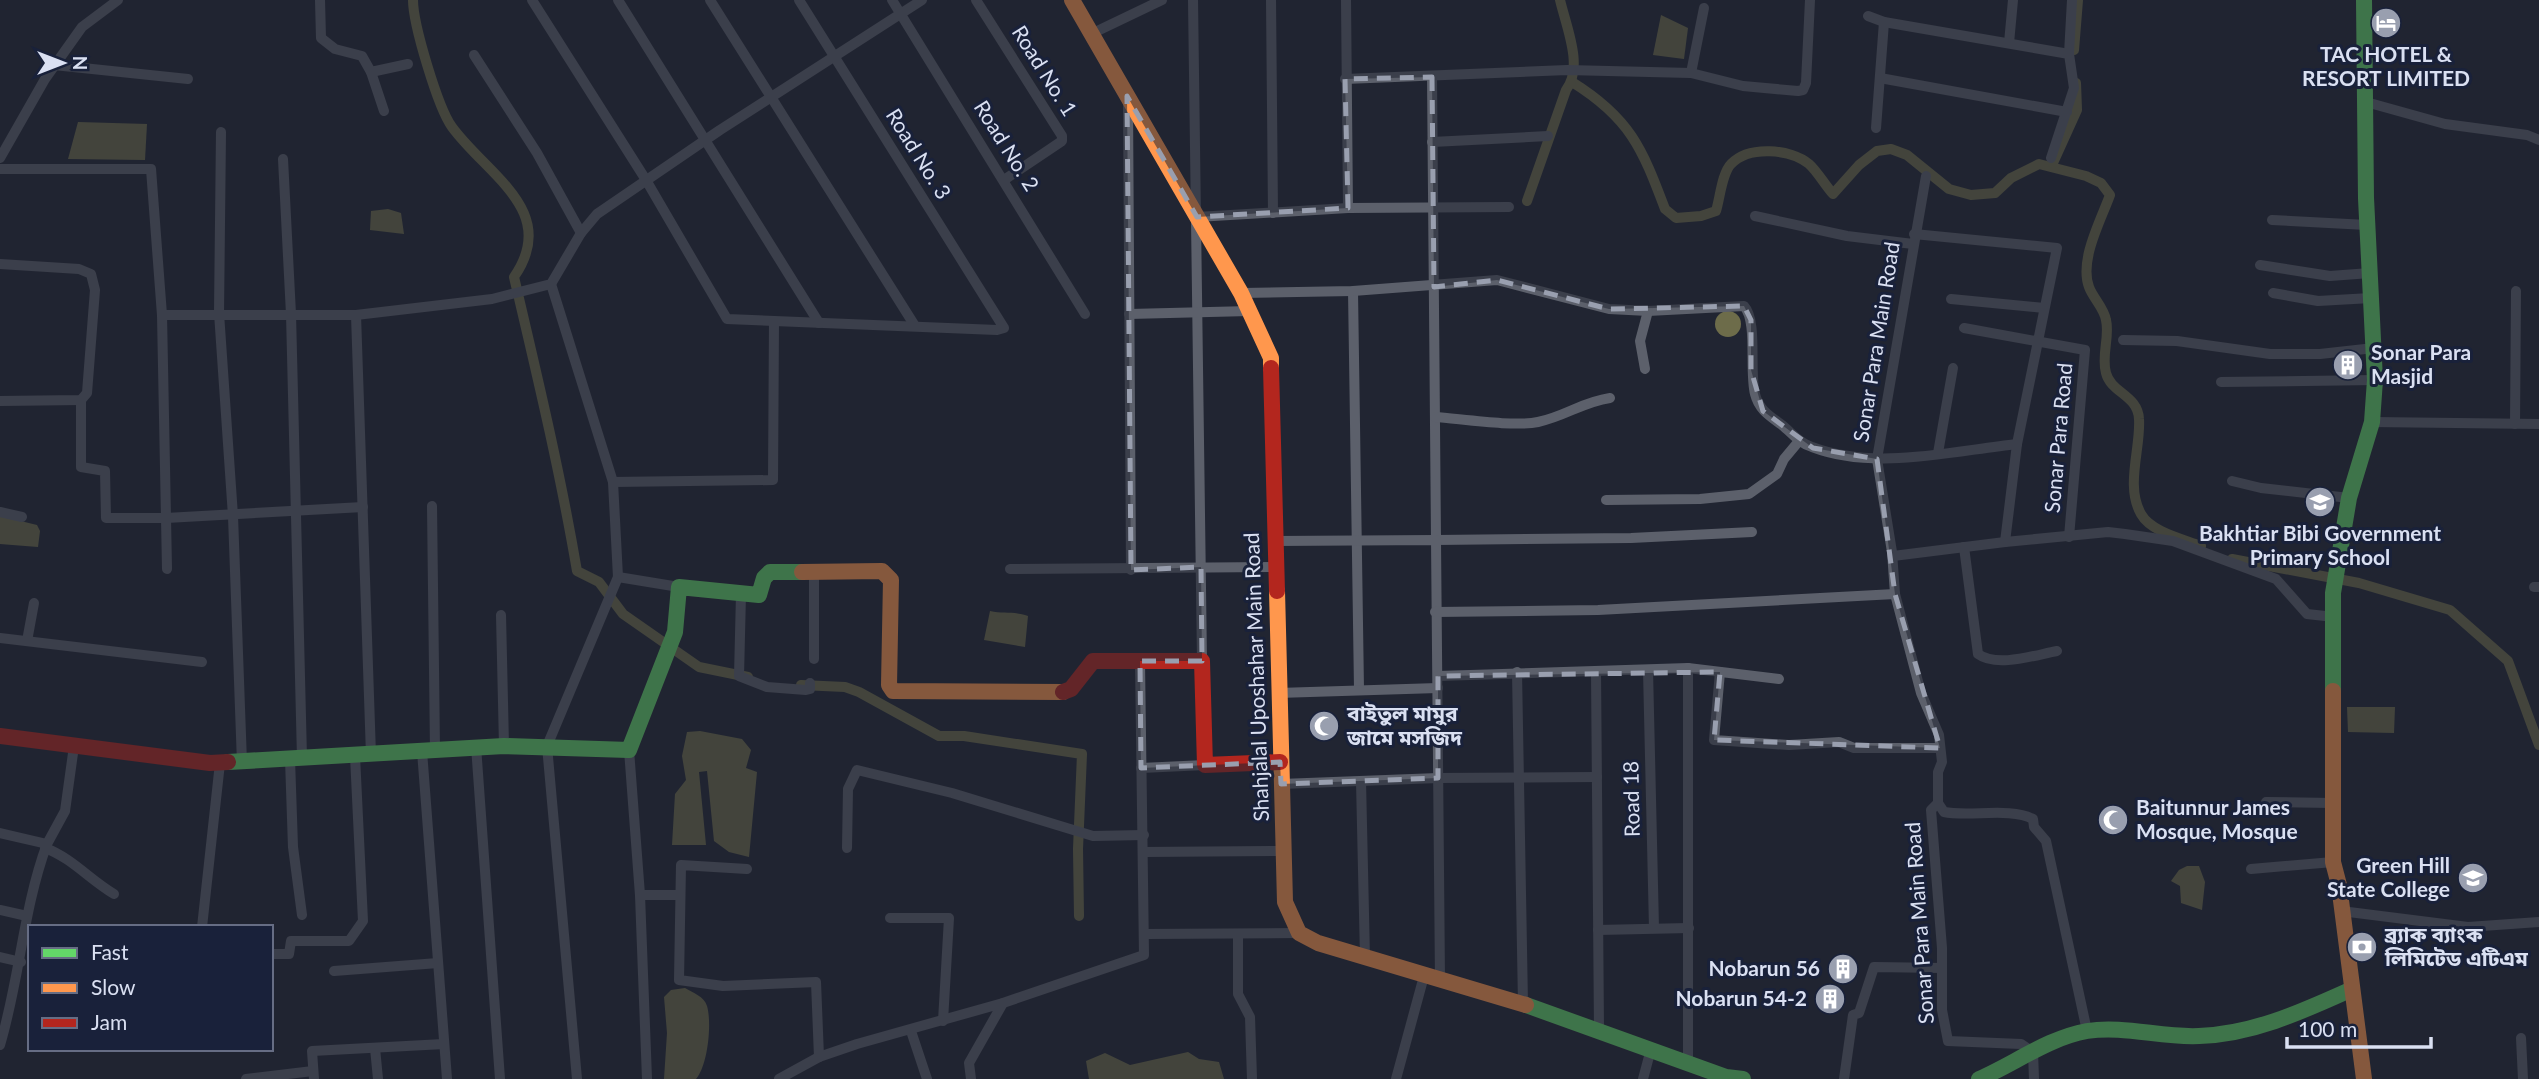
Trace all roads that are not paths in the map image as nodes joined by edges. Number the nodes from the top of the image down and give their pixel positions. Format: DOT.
graph roads {
  1 [pos="118,0"];
  2 [pos="320,0"];
  3 [pos="532,0"];
  4 [pos="618,0"];
  5 [pos="710,0"];
  6 [pos="799,0"];
  7 [pos="892,0"];
  8 [pos="922,0"];
  9 [pos="976,0"];
  10 [pos="1072,0"];
  11 [pos="1162,0"];
  12 [pos="1193,0"];
  13 [pos="1271,0"];
  14 [pos="1346,0"];
  15 [pos="1810,0"];
  16 [pos="2013,0"];
  17 [pos="2072,0"];
  18 [pos="2364,0"];
  19 [pos="1704,8"];
  20 [pos="901,14"];
  21 [pos="1868,16"];
  22 [pos="1884,22"];
  23 [pos="1090,34"];
  24 [pos="2009,43"];
  25 [pos="2069,54"];
  26 [pos="474,55"];
  27 [pos="835,58"];
  28 [pos="408,64"];
  29 [pos="54,65"];
  30 [pos="371,72"];
  31 [pos="1691,73"];
  32 [pos="1432,77"];
  33 [pos="1880,78"];
  34 [pos="188,79"];
  35 [pos="1345,79"];
  36 [pos="1128,96"];
  37 [pos="772,97"];
  38 [pos="2366,102"];
  39 [pos="384,111"];
  40 [pos="2067,112"];
  41 [pos="1876,128"];
  42 [pos="221,132"];
  43 [pos="1548,136"];
  44 [pos="706,139"];
  45 [pos="2539,140"];
  46 [pos="1432,142"];
  47 [pos="0,158"];
  48 [pos="284,159"];
  49 [pos="2051,159"];
  50 [pos="0,169"];
  51 [pos="1926,176"];
  52 [pos="646,180"];
  53 [pos="1004,180"];
  54 [pos="1509,207"];
  55 [pos="1348,208"];
  56 [pos="1433,209"];
  57 [pos="1273,213"];
  58 [pos="1755,216"];
  59 [pos="1198,217"];
  60 [pos="2272,220"];
  61 [pos="2367,225"];
  62 [pos="581,233"];
  63 [pos="1914,239"];
  64 [pos="0,264"];
  65 [pos="2260,265"];
  66 [pos="2370,273"];
  67 [pos="551,284"];
  68 [pos="1434,287"];
  69 [pos="1353,291"];
  70 [pos="2516,291"];
  71 [pos="1241,293"];
  72 [pos="2273,293"];
  73 [pos="2371,298"];
  74 [pos="1951,299"];
  75 [pos="2044,308"];
  76 [pos="1648,311"];
  77 [pos="1250,312"];
  78 [pos="219,313"];
  79 [pos="1199,313"];
  80 [pos="291,314"];
  81 [pos="1085,314"];
  82 [pos="1129,314"];
  83 [pos="162,315"];
  84 [pos="356,315"];
  85 [pos="774,321"];
  86 [pos="819,323"];
  87 [pos="915,326"];
  88 [pos="1964,328"];
  89 [pos="2123,340"];
  90 [pos="2038,341"];
  91 [pos="2374,348"];
  92 [pos="1953,368"];
  93 [pos="1645,369"];
  94 [pos="2375,380"];
  95 [pos="2221,382"];
  96 [pos="1610,398"];
  97 [pos="81,400"];
  98 [pos="0,401"];
  99 [pos="1435,417"];
  100 [pos="2372,422"];
  101 [pos="2515,424"];
  102 [pos="2539,424"];
  103 [pos="1799,441"];
  104 [pos="2017,444"];
  105 [pos="1938,453"];
  106 [pos="1877,459"];
  107 [pos="2232,481"];
  108 [pos="613,482"];
  109 [pos="2349,498"];
  110 [pos="1606,500"];
  111 [pos="432,506"];
  112 [pos="363,507"];
  113 [pos="0,512"];
  114 [pos="294,512"];
  115 [pos="233,516"];
  116 [pos="22,517"];
  117 [pos="166,518"];
  118 [pos="1752,532"];
  119 [pos="2069,537"];
  120 [pos="1436,540"];
  121 [pos="1274,541"];
  122 [pos="1357,542"];
  123 [pos="2005,542"];
  124 [pos="1964,547"];
  125 [pos="1893,556"];
  126 [pos="1274,567"];
  127 [pos="1201,568"];
  128 [pos="167,569"];
  129 [pos="1010,569"];
  130 [pos="1132,569"];
  131 [pos="814,572"];
  132 [pos="618,577"];
  133 [pos="679,587"];
  134 [pos="741,594"];
  135 [pos="1895,594"];
  136 [pos="34,603"];
  137 [pos="1435,612"];
  138 [pos="501,615"];
  139 [pos="2334,617"];
  140 [pos="0,638"];
  141 [pos="27,641"];
  142 [pos="2057,651"];
  143 [pos="814,659"];
  144 [pos="1140,661"];
  145 [pos="1202,661"];
  146 [pos="202,662"];
  147 [pos="1688,668"];
  148 [pos="1648,670"];
  149 [pos="1596,671"];
  150 [pos="1517,672"];
  151 [pos="1720,672"];
  152 [pos="1437,676"];
  153 [pos="1779,679"];
  154 [pos="810,686"];
  155 [pos="1438,688"];
  156 [pos="1359,689"];
  157 [pos="1278,693"];
  158 [pos="0,736"];
  159 [pos="74,746"];
  160 [pos="504,746"];
  161 [pos="547,746"];
  162 [pos="477,747"];
  163 [pos="1940,748"];
  164 [pos="429,750"];
  165 [pos="629,750"];
  166 [pos="363,755"];
  167 [pos="296,758"];
  168 [pos="1280,762"];
  169 [pos="220,763"];
  170 [pos="242,763"];
  171 [pos="1205,765"];
  172 [pos="1141,768"];
  173 [pos="1597,777"];
  174 [pos="1438,778"];
  175 [pos="1519,778"];
  176 [pos="1361,780"];
  177 [pos="1281,784"];
  178 [pos="2266,802"];
  179 [pos="1938,803"];
  180 [pos="2332,803"];
  181 [pos="0,832"];
  182 [pos="1144,835"];
  183 [pos="46,846"];
  184 [pos="847,848"];
  185 [pos="1283,851"];
  186 [pos="1144,852"];
  187 [pos="2333,862"];
  188 [pos="747,869"];
  189 [pos="2251,869"];
  190 [pos="114,894"];
  191 [pos="640,895"];
  192 [pos="678,895"];
  193 [pos="0,910"];
  194 [pos="2340,911"];
  195 [pos="302,915"];
  196 [pos="27,916"];
  197 [pos="890,918"];
  198 [pos="2539,922"];
  199 [pos="202,925"];
  200 [pos="1654,928"];
  201 [pos="1689,928"];
  202 [pos="1598,930"];
  203 [pos="1299,933"];
  204 [pos="1146,934"];
  205 [pos="1238,934"];
  206 [pos="273,954"];
  207 [pos="0,957"];
  208 [pos="1365,958"];
  209 [pos="21,962"];
  210 [pos="438,963"];
  211 [pos="1942,968"];
  212 [pos="334,971"];
  213 [pos="1424,976"];
  214 [pos="1440,981"];
  215 [pos="2353,989"];
  216 [pos="1003,1003"];
  217 [pos="1523,1004"];
  218 [pos="4,1014"];
  219 [pos="943,1021"];
  220 [pos="1599,1030"];
  221 [pos="911,1031"];
  222 [pos="2087,1031"];
  223 [pos="2521,1038"];
  224 [pos="444,1044"];
  225 [pos="0,1045"];
  226 [pos="375,1048"];
  227 [pos="1651,1049"];
  228 [pos="2033,1052"];
  229 [pos="819,1057"];
  230 [pos="1688,1061"];
  231 [pos="314,1075"];
  232 [pos="926,1077"];
  233 [pos="246,1079"];
  234 [pos="378,1079"];
  235 [pos="447,1079"];
  236 [pos="500,1079"];
  237 [pos="576,1079"];
  238 [pos="647,1079"];
  239 [pos="779,1079"];
  240 [pos="913,1079"];
  241 [pos="971,1079"];
  242 [pos="1252,1079"];
  243 [pos="1396,1079"];
  244 [pos="1643,1079"];
  245 [pos="1743,1079"];
  246 [pos="1844,1079"];
  247 [pos="1979,1079"];
  248 [pos="2034,1079"];
  249 [pos="2364,1079"];
  250 [pos="2523,1079"];
  1 -- 29 [label="street"];
  2 -- 30 [label="street"];
  3 -- 52 [label="street"];
  4 -- 44 [label="street"];
  5 -- 37 [label="street"];
  6 -- 27 [label="street, Road No. 3"];
  7 -- 20 [label="street, Road No. 2"];
  8 -- 20 [label="street"];
  9 -- 53 [label="street, Road No. 1"];
  10 -- 23 [label="main road, Shahjalal Uposhahar Main Road"];
  11 -- 23 [label="street"];
  12 -- 59 [label="street"];
  13 -- 57 [label="street"];
  14 -- 35 [label="street"];
  15 -- 31 [label="street"];
  16 -- 24 [label="street"];
  17 -- 25 [label="street"];
  18 -- 38 [label="main road"];
  19 -- 31 [label="street"];
  20 -- 27 [label="street"];
  20 -- 53 [label="street, Road No. 2"];
  21 -- 22 [label="street"];
  22 -- 24 [label="street"];
  22 -- 33 [label="street"];
  23 -- 36 [label="main road, Shahjalal Uposhahar Main Road"];
  24 -- 25 [label="street"];
  25 -- 40 [label="street"];
  26 -- 62 [label="street"];
  27 -- 37 [label="street"];
  27 -- 87 [label="street, Road No. 3"];
  28 -- 30 [label="street"];
  29 -- 34 [label="street"];
  29 -- 47 [label="street"];
  30 -- 39 [label="street"];
  31 -- 32 [label="street"];
  32 -- 35 [label="street"];
  32 -- 46 [label="street"];
  33 -- 40 [label="street"];
  33 -- 41 [label="street"];
  35 -- 55 [label="street"];
  36 -- 59 [label="main road, Shahjalal Uposhahar Main Road"];
  36 -- 82 [label="street"];
  37 -- 44 [label="street"];
  37 -- 87 [label="street"];
  38 -- 45 [label="street"];
  38 -- 61 [label="main road"];
  40 -- 49 [label="street"];
  42 -- 78 [label="street"];
  43 -- 46 [label="street"];
  44 -- 52 [label="street"];
  44 -- 86 [label="street"];
  46 -- 56 [label="street"];
  48 -- 80 [label="street"];
  50 -- 83 [label="street"];
  51 -- 63 [label="street, Sonar Para Main Road"];
  52 -- 62 [label="street"];
  52 -- 85 [label="street"];
  53 -- 81 [label="street, Road No. 2"];
  54 -- 56 [label="street"];
  55 -- 56 [label="street"];
  55 -- 57 [label="street"];
  56 -- 68 [label="street"];
  57 -- 59 [label="street"];
  58 -- 63 [label="street"];
  59 -- 71 [label="main road, Shahjalal Uposhahar Main Road"];
  59 -- 79 [label="street"];
  60 -- 61 [label="street"];
  61 -- 66 [label="main road"];
  62 -- 67 [label="street"];
  63 -- 75 [label="street, Sonar Para Road"];
  63 -- 106 [label="street, Sonar Para Main Road"];
  64 -- 97 [label="street"];
  65 -- 66 [label="street"];
  66 -- 73 [label="main road"];
  67 -- 84 [label="street"];
  67 -- 108 [label="street"];
  68 -- 69 [label="street, Sonar Para Road"];
  68 -- 76 [label="street, Sonar Para Road"];
  68 -- 99 [label="street"];
  69 -- 71 [label="street, Sonar Para Road"];
  69 -- 122 [label="street"];
  70 -- 101 [label="street"];
  71 -- 77 [label="main road, Shahjalal Uposhahar Main Road"];
  72 -- 73 [label="street"];
  73 -- 91 [label="main road"];
  74 -- 75 [label="street"];
  75 -- 90 [label="street, Sonar Para Road"];
  76 -- 93 [label="street"];
  76 -- 103 [label="street, Sonar Para Road"];
  77 -- 79 [label="street"];
  77 -- 121 [label="main road, Shahjalal Uposhahar Main Road"];
  78 -- 80 [label="street"];
  78 -- 83 [label="street"];
  78 -- 115 [label="street"];
  79 -- 82 [label="street"];
  79 -- 127 [label="street"];
  80 -- 84 [label="street"];
  80 -- 114 [label="street"];
  82 -- 130 [label="street"];
  83 -- 117 [label="street"];
  84 -- 112 [label="street"];
  85 -- 86 [label="street"];
  85 -- 108 [label="street"];
  86 -- 87 [label="street"];
  88 -- 90 [label="street, Sonar Para Road"];
  89 -- 91 [label="street"];
  90 -- 104 [label="street, Sonar Para Road"];
  90 -- 119 [label="street, Sonar Para Road"];
  91 -- 94 [label="main road"];
  92 -- 105 [label="street"];
  94 -- 95 [label="street"];
  94 -- 100 [label="main road"];
  96 -- 99 [label="street"];
  97 -- 98 [label="street"];
  97 -- 117 [label="street"];
  99 -- 120 [label="street"];
  100 -- 101 [label="street"];
  100 -- 109 [label="main road"];
  101 -- 102 [label="street"];
  103 -- 106 [label="street, Sonar Para Road"];
  103 -- 110 [label="street"];
  104 -- 105 [label="street, Sonar Para Road"];
  104 -- 123 [label="street, Sonar Para Road"];
  105 -- 106 [label="street, Sonar Para Road"];
  106 -- 125 [label="street, Sonar Para Main Road"];
  107 -- 109 [label="street"];
  108 -- 132 [label="street"];
  109 -- 139 [label="main road"];
  111 -- 164 [label="street"];
  112 -- 114 [label="street"];
  112 -- 166 [label="street"];
  113 -- 116 [label="street"];
  114 -- 115 [label="street"];
  114 -- 167 [label="street"];
  115 -- 117 [label="street"];
  115 -- 170 [label="street"];
  117 -- 128 [label="street"];
  118 -- 120 [label="street"];
  119 -- 123 [label="street"];
  119 -- 139 [label="street"];
  120 -- 122 [label="street"];
  120 -- 137 [label="street"];
  121 -- 122 [label="street"];
  121 -- 126 [label="main road, Shahjalal Uposhahar Main Road"];
  122 -- 156 [label="street"];
  123 -- 124 [label="street"];
  124 -- 125 [label="street"];
  124 -- 142 [label="street"];
  125 -- 135 [label="street, Sonar Para Main Road"];
  126 -- 127 [label="street"];
  126 -- 157 [label="main road, Shahjalal Uposhahar Main Road"];
  127 -- 130 [label="street"];
  127 -- 145 [label="street"];
  129 -- 130 [label="street"];
  131 -- 134 [label="main road"];
  131 -- 143 [label="street"];
  131 -- 144 [label="main road"];
  132 -- 133 [label="street"];
  132 -- 161 [label="street"];
  133 -- 134 [label="main road"];
  133 -- 165 [label="main road"];
  134 -- 154 [label="street"];
  135 -- 137 [label="street"];
  135 -- 163 [label="street, Sonar Para Main Road"];
  136 -- 141 [label="street"];
  137 -- 152 [label="street"];
  138 -- 160 [label="street"];
  139 -- 180 [label="main road"];
  140 -- 141 [label="street"];
  141 -- 146 [label="street"];
  144 -- 145 [label="main road"];
  144 -- 172 [label="street"];
  145 -- 171 [label="main road"];
  147 -- 148 [label="street"];
  147 -- 151 [label="street"];
  147 -- 201 [label="street"];
  148 -- 149 [label="street"];
  148 -- 200 [label="street, Road 18"];
  149 -- 150 [label="street"];
  149 -- 173 [label="street"];
  150 -- 152 [label="street"];
  150 -- 175 [label="street"];
  151 -- 153 [label="street"];
  151 -- 163 [label="street"];
  152 -- 155 [label="street"];
  155 -- 156 [label="street"];
  155 -- 174 [label="street"];
  156 -- 157 [label="street"];
  157 -- 168 [label="main road, Shahjalal Uposhahar Main Road"];
  158 -- 159 [label="main road"];
  159 -- 169 [label="main road"];
  159 -- 183 [label="street"];
  160 -- 161 [label="main road"];
  160 -- 162 [label="main road"];
  161 -- 165 [label="main road"];
  161 -- 237 [label="street"];
  162 -- 164 [label="main road"];
  162 -- 236 [label="street"];
  163 -- 179 [label="street, Sonar Para Main Road"];
  164 -- 166 [label="main road"];
  164 -- 210 [label="street"];
  165 -- 191 [label="street"];
  166 -- 167 [label="main road"];
  166 -- 206 [label="street"];
  167 -- 170 [label="main road"];
  167 -- 195 [label="street"];
  168 -- 171 [label="main road"];
  168 -- 177 [label="main road, Shahjalal Uposhahar Main Road"];
  169 -- 170 [label="main road"];
  169 -- 199 [label="street"];
  171 -- 172 [label="street"];
  172 -- 182 [label="street"];
  173 -- 175 [label="street"];
  173 -- 202 [label="street"];
  174 -- 175 [label="street"];
  174 -- 176 [label="street"];
  174 -- 214 [label="street"];
  175 -- 217 [label="street"];
  176 -- 177 [label="street"];
  176 -- 208 [label="street"];
  177 -- 185 [label="main road, Shahjalal Uposhahar Main Road"];
  178 -- 180 [label="street"];
  179 -- 211 [label="street, Sonar Para Main Road"];
  179 -- 222 [label="street, Sonar Para Main Road"];
  180 -- 187 [label="main road"];
  181 -- 183 [label="street"];
  182 -- 184 [label="street"];
  182 -- 186 [label="street"];
  183 -- 190 [label="street"];
  183 -- 196 [label="street"];
  185 -- 186 [label="street"];
  185 -- 203 [label="main road, Shahjalal Uposhahar Main Road"];
  186 -- 204 [label="street"];
  187 -- 189 [label="street"];
  187 -- 194 [label="main road"];
  188 -- 192 [label="street"];
  191 -- 192 [label="street"];
  191 -- 238 [label="street"];
  192 -- 229 [label="street"];
  193 -- 196 [label="street"];
  194 -- 198 [label="street"];
  194 -- 215 [label="main road"];
  196 -- 209 [label="street"];
  197 -- 219 [label="street"];
  200 -- 201 [label="street"];
  200 -- 202 [label="street"];
  201 -- 230 [label="street"];
  202 -- 220 [label="street"];
  203 -- 205 [label="street"];
  203 -- 208 [label="main road"];
  204 -- 205 [label="street"];
  204 -- 216 [label="street"];
  205 -- 242 [label="street"];
  207 -- 209 [label="street"];
  208 -- 213 [label="main road"];
  209 -- 218 [label="street"];
  210 -- 212 [label="street"];
  210 -- 224 [label="street"];
  211 -- 228 [label="street, Sonar Para Main Road"];
  211 -- 246 [label="street"];
  213 -- 214 [label="main road"];
  213 -- 243 [label="street"];
  214 -- 217 [label="main road"];
  215 -- 222 [label="main road"];
  215 -- 249 [label="main road"];
  216 -- 219 [label="street"];
  216 -- 241 [label="street"];
  217 -- 220 [label="main road"];
  218 -- 225 [label="street"];
  219 -- 221 [label="street"];
  220 -- 227 [label="main road"];
  221 -- 229 [label="street"];
  221 -- 232 [label="street"];
  222 -- 228 [label="main road"];
  223 -- 250 [label="street"];
  224 -- 226 [label="street"];
  224 -- 235 [label="street"];
  226 -- 231 [label="street"];
  226 -- 234 [label="street"];
  227 -- 230 [label="main road"];
  227 -- 244 [label="street"];
  228 -- 247 [label="main road"];
  228 -- 248 [label="street"];
  229 -- 239 [label="street"];
  230 -- 245 [label="main road"];
  231 -- 233 [label="street"];
  232 -- 240 [label="street"];
}
